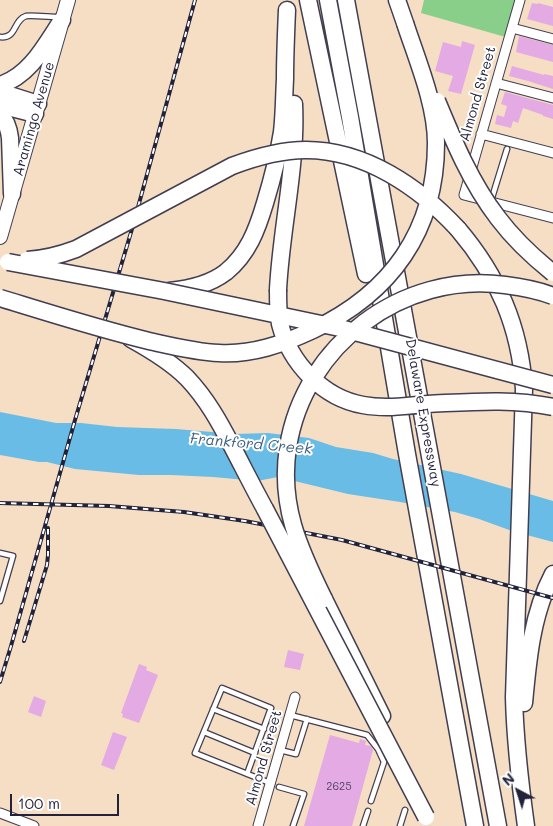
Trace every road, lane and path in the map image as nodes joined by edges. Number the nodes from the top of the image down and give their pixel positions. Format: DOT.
graph roads {
  1 [pos="68,0"];
  2 [pos="308,0"];
  3 [pos="328,0"];
  4 [pos="346,0"];
  5 [pos="397,0"];
  6 [pos="520,0"];
  7 [pos="286,5"];
  8 [pos="62,18"];
  9 [pos="405,23"];
  10 [pos="512,28"];
  11 [pos="0,37"];
  12 [pos="553,39"];
  13 [pos="496,83"];
  14 [pos="0,85"];
  15 [pos="0,92"];
  16 [pos="553,98"];
  17 [pos="0,105"];
  18 [pos="36,109"];
  19 [pos="0,114"];
  20 [pos="481,134"];
  21 [pos="507,149"];
  22 [pos="553,153"];
  23 [pos="12,194"];
  24 [pos="491,202"];
  25 [pos="553,218"];
  26 [pos="0,238"];
  27 [pos="4,261"];
  28 [pos="553,273"];
  29 [pos="164,291"];
  30 [pos="553,296"];
  31 [pos="0,298"];
  32 [pos="120,334"];
  33 [pos="553,385"];
  34 [pos="553,407"];
  35 [pos="407,454"];
  36 [pos="0,553"];
  37 [pos="553,574"];
  38 [pos="0,601"];
  39 [pos="296,697"];
  40 [pos="213,709"];
  41 [pos="290,715"];
  42 [pos="307,719"];
  43 [pos="264,729"];
  44 [pos="204,732"];
  45 [pos="280,750"];
  46 [pos="255,753"];
  47 [pos="247,774"];
  48 [pos="275,785"];
  49 [pos="521,790"];
  50 [pos="371,801"];
  51 [pos="405,810"];
  52 [pos="368,811"];
  53 [pos="0,813"];
  54 [pos="430,821"];
  55 [pos="27,825"];
  56 [pos="258,826"];
  57 [pos="293,826"];
  58 [pos="363,826"];
  59 [pos="400,826"];
  60 [pos="475,826"];
  61 [pos="498,826"];
  62 [pos="526,826"];
  1 -- 8 [label="main road, Aramingo Avenue"];
  2 -- 35 [label="highway"];
  3 -- 35 [label="highway, Delaware Expressway"];
  4 -- 61 [label="highway, Delaware Expressway"];
  5 -- 9 [label="highway"];
  6 -- 10 [label="street, Almond Street"];
  7 -- 29 [label="highway, bridge"];
  7 -- 34 [label="highway, bridge"];
  8 -- 11 [label="lane"];
  8 -- 14 [label="highway"];
  8 -- 18 [label="main road, Aramingo Avenue"];
  9 -- 28 [label="highway, bridge"];
  9 -- 32 [label="highway, bridge"];
  10 -- 12 [label="street"];
  10 -- 13 [label="street, Almond Street"];
  13 -- 16 [label="street"];
  13 -- 20 [label="street, Almond Street"];
  15 -- 18 [label="highway"];
  17 -- 18 [label="highway"];
  18 -- 23 [label="main road, Aramingo Avenue"];
  19 -- 23 [label="highway"];
  20 -- 22 [label="street"];
  20 -- 24 [label="street, Almond Street"];
  21 -- 24 [label="lane"];
  23 -- 26 [label="main road, Aramingo Avenue"];
  24 -- 25 [label="street"];
  27 -- 29 [label="highway, bridge"];
  27 -- 49 [label="highway, bridge"];
  29 -- 33 [label="highway, bridge"];
  30 -- 54 [label="highway, bridge"];
  31 -- 32 [label="highway, bridge"];
  32 -- 54 [label="highway, bridge"];
  35 -- 60 [label="highway, Delaware Expressway"];
  36 -- 38 [label="lane"];
  37 -- 49 [label="highway"];
  39 -- 41 [label="street, Almond Street"];
  40 -- 43 [label="lane"];
  40 -- 43 [label="lane"];
  40 -- 44 [label="lane"];
  41 -- 42 [label="lane"];
  41 -- 45 [label="street, Almond Street"];
  42 -- 45 [label="lane"];
  42 -- 50 [label="lane"];
  43 -- 46 [label="lane"];
  44 -- 46 [label="lane"];
  44 -- 47 [label="lane"];
  45 -- 48 [label="street, Almond Street"];
  46 -- 47 [label="lane"];
  47 -- 48 [label="lane"];
  48 -- 56 [label="street, Almond Street"];
  48 -- 57 [label="lane"];
  49 -- 62 [label="highway"];
  51 -- 59 [label="lane"];
  52 -- 58 [label="lane"];
  53 -- 55 [label="street"];
}
